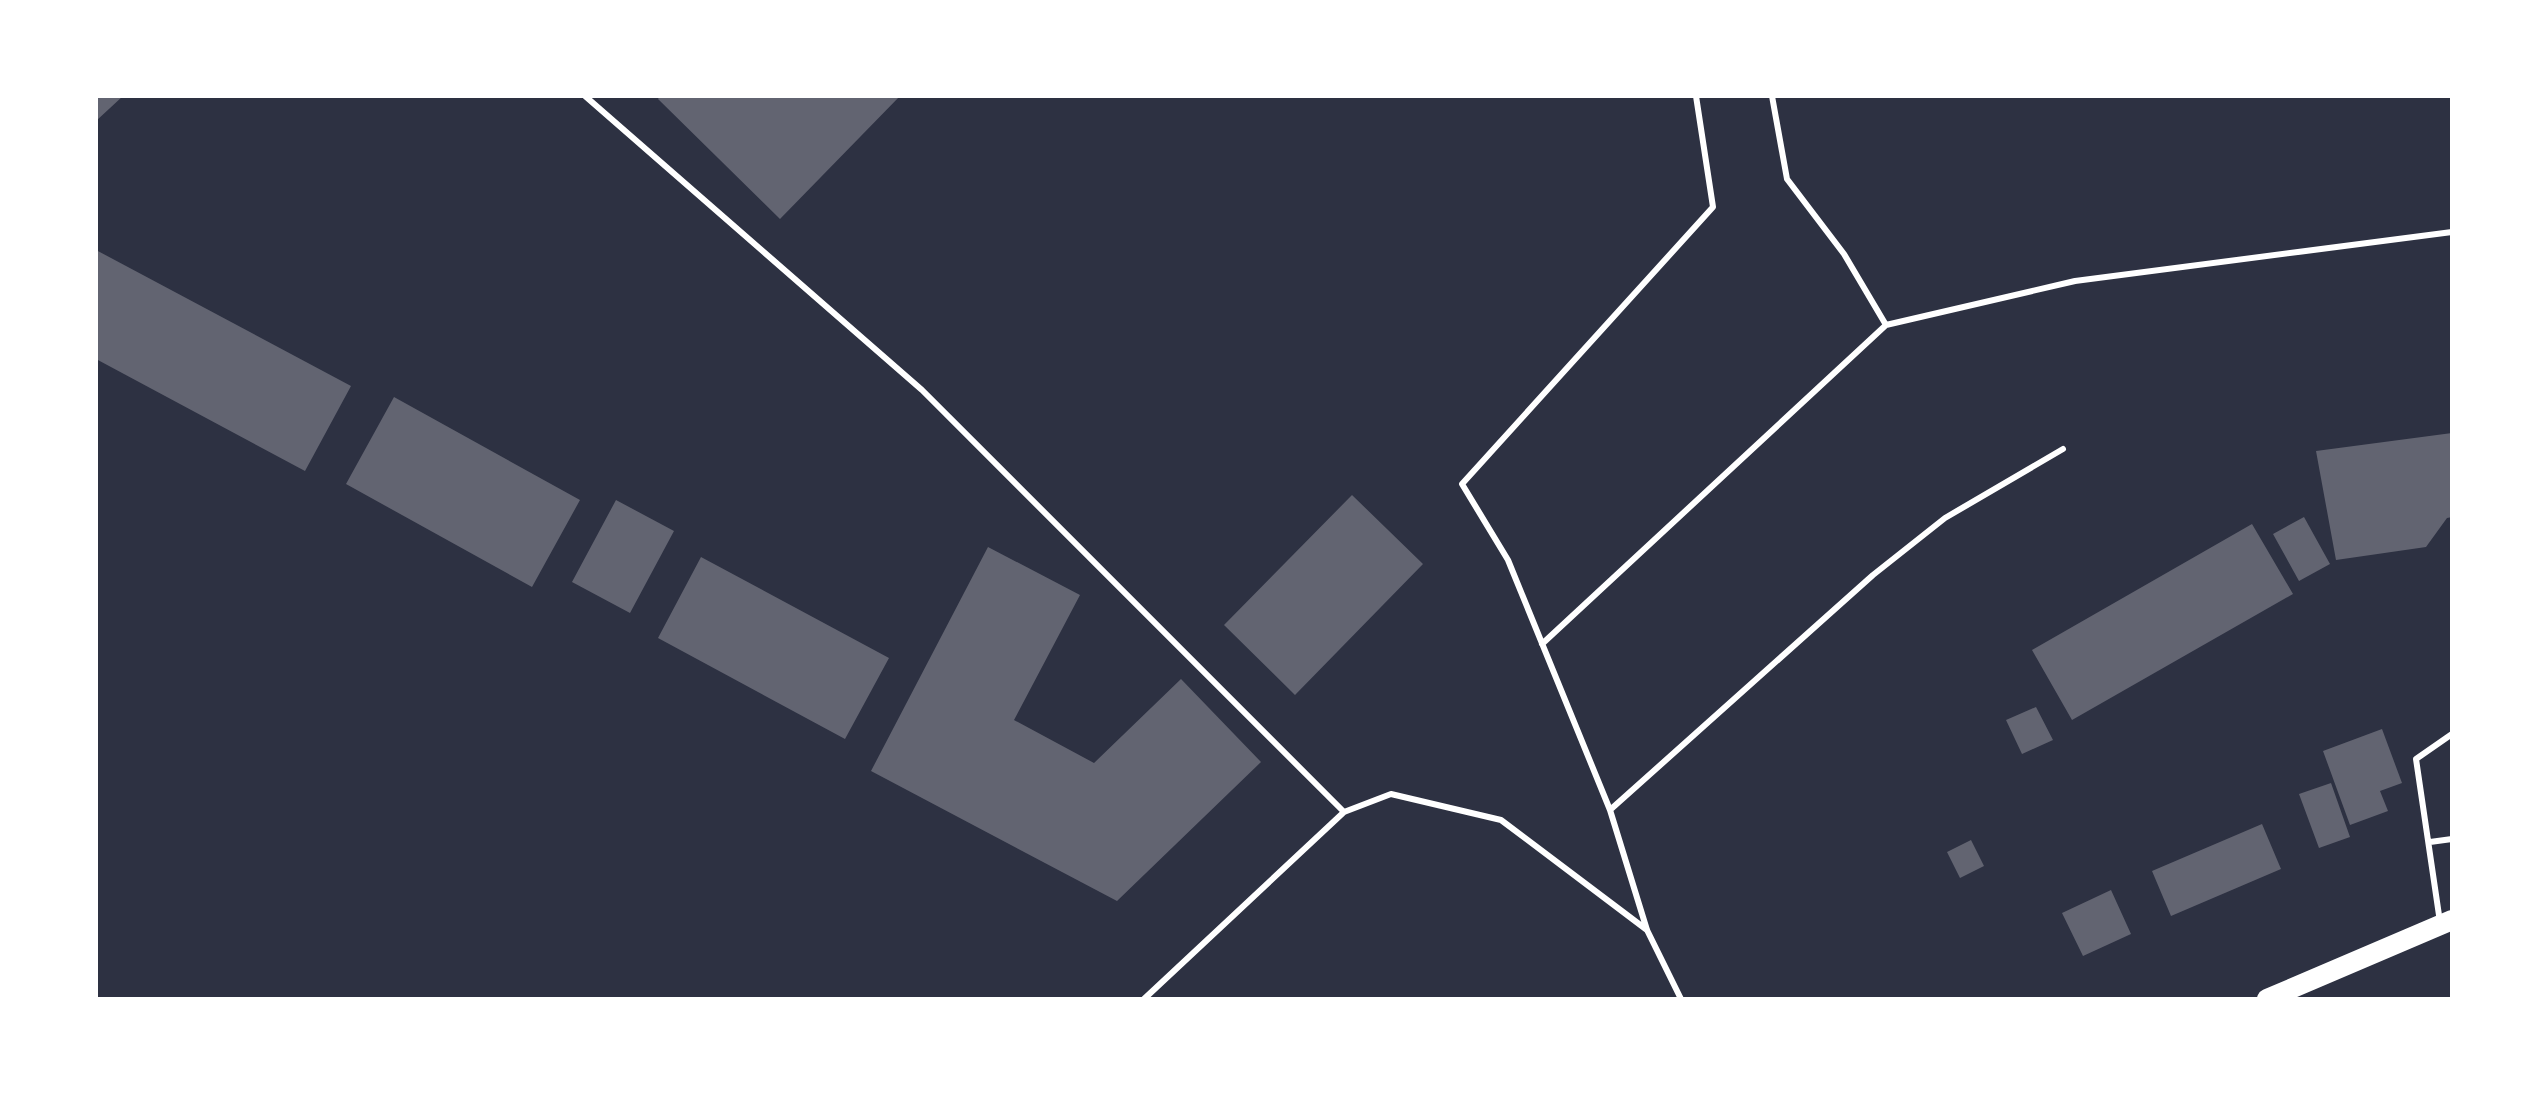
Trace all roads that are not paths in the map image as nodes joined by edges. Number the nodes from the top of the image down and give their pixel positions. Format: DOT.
graph roads {
  1 [pos="585,96"];
  2 [pos="1696,96"];
  3 [pos="1772,96"];
  4 [pos="2452,232"];
  5 [pos="1886,325"];
  6 [pos="2063,449"];
  7 [pos="1542,644"];
  8 [pos="2452,734"];
  9 [pos="1610,810"];
  10 [pos="1344,812"];
  11 [pos="2452,839"];
  12 [pos="2430,842"];
  13 [pos="2446,922"];
  14 [pos="1647,930"];
  15 [pos="1144,999"];
  16 [pos="1681,999"];
  17 [pos="2267,999"];
  1 -- 10 [label="lane"];
  2 -- 7 [label="lane"];
  3 -- 5 [label="lane"];
  4 -- 5 [label="lane"];
  5 -- 7 [label="lane"];
  6 -- 9 [label="lane"];
  7 -- 9 [label="lane"];
  8 -- 12 [label="lane"];
  9 -- 14 [label="lane"];
  10 -- 14 [label="lane"];
  10 -- 15 [label="lane"];
  11 -- 12 [label="lane"];
  12 -- 13 [label="lane"];
  13 -- 17 [label="main road"];
  14 -- 16 [label="lane"];
}
